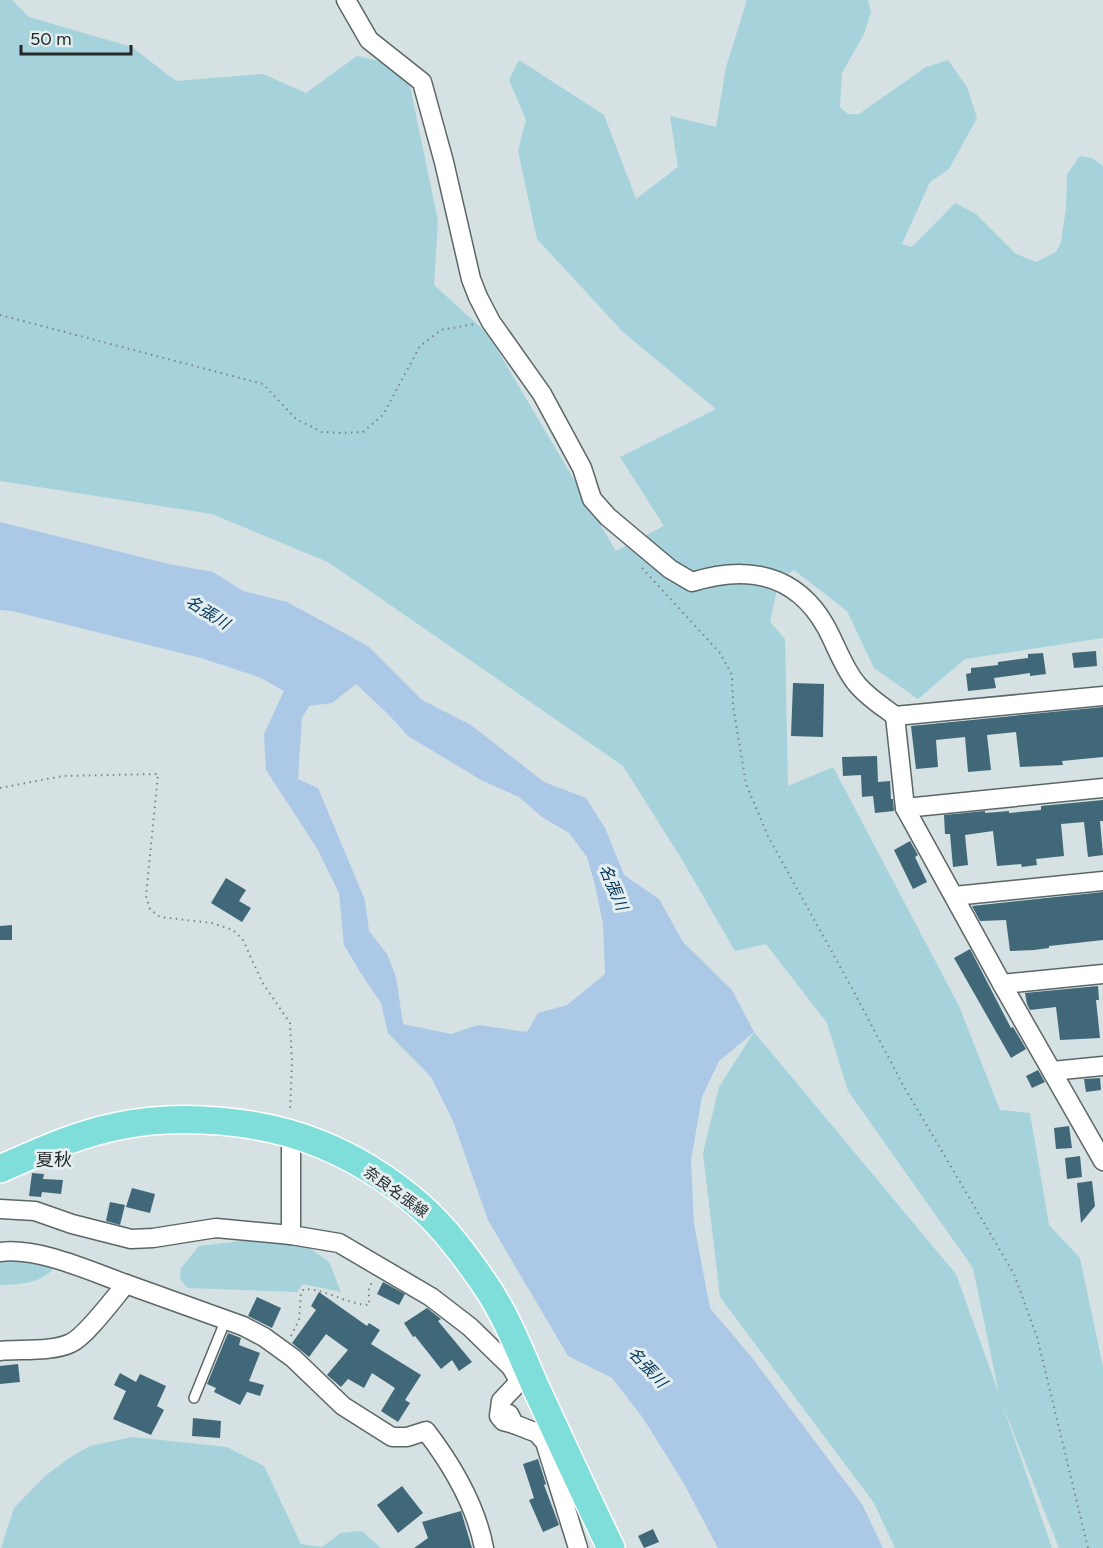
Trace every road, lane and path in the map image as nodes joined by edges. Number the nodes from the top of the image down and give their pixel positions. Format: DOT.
graph roads {
  1 [pos="346,0"];
  2 [pos="0,315"];
  3 [pos="491,322"];
  4 [pos="640,567"];
  5 [pos="1103,696"];
  6 [pos="895,716"];
  7 [pos="0,788"];
  8 [pos="1103,788"];
  9 [pos="905,808"];
  10 [pos="1103,881"];
  11 [pos="954,896"];
  12 [pos="1103,974"];
  13 [pos="1002,984"];
  14 [pos="1103,1066"];
  15 [pos="1052,1071"];
  16 [pos="291,1135"];
  17 [pos="1103,1161"];
  18 [pos="0,1169"];
  19 [pos="0,1209"];
  20 [pos="291,1235"];
  21 [pos="0,1252"];
  22 [pos="380,1267"];
  23 [pos="126,1284"];
  24 [pos="224,1319"];
  25 [pos="282,1349"];
  26 [pos="0,1351"];
  27 [pos="538,1392"];
  28 [pos="194,1398"];
  29 [pos="514,1424"];
  30 [pos="484,1548"];
  31 [pos="578,1548"];
  32 [pos="611,1548"];
  33 [pos="1088,1548"];
  1 -- 3 [label="street"];
  2 -- 3 [label="path"];
  3 -- 6 [label="street"];
  4 -- 33 [label="path"];
  5 -- 6 [label="street"];
  6 -- 9 [label="street"];
  7 -- 16 [label="path"];
  8 -- 9 [label="street"];
  9 -- 11 [label="street"];
  10 -- 11 [label="street"];
  11 -- 13 [label="street"];
  12 -- 13 [label="street"];
  13 -- 15 [label="street"];
  14 -- 15 [label="street"];
  15 -- 17 [label="street"];
  16 -- 18 [label="main road, 奈良名張線"];
  16 -- 20 [label="street"];
  16 -- 27 [label="main road, 奈良名張線"];
  19 -- 20 [label="street"];
  20 -- 22 [label="street"];
  21 -- 23 [label="street"];
  22 -- 25 [label="path"];
  22 -- 29 [label="street"];
  23 -- 24 [label="street"];
  23 -- 26 [label="street"];
  24 -- 25 [label="street"];
  24 -- 28 [label="lane"];
  25 -- 30 [label="street"];
  27 -- 29 [label="street"];
  27 -- 32 [label="main road, 奈良名張線"];
  29 -- 31 [label="street"];
}
